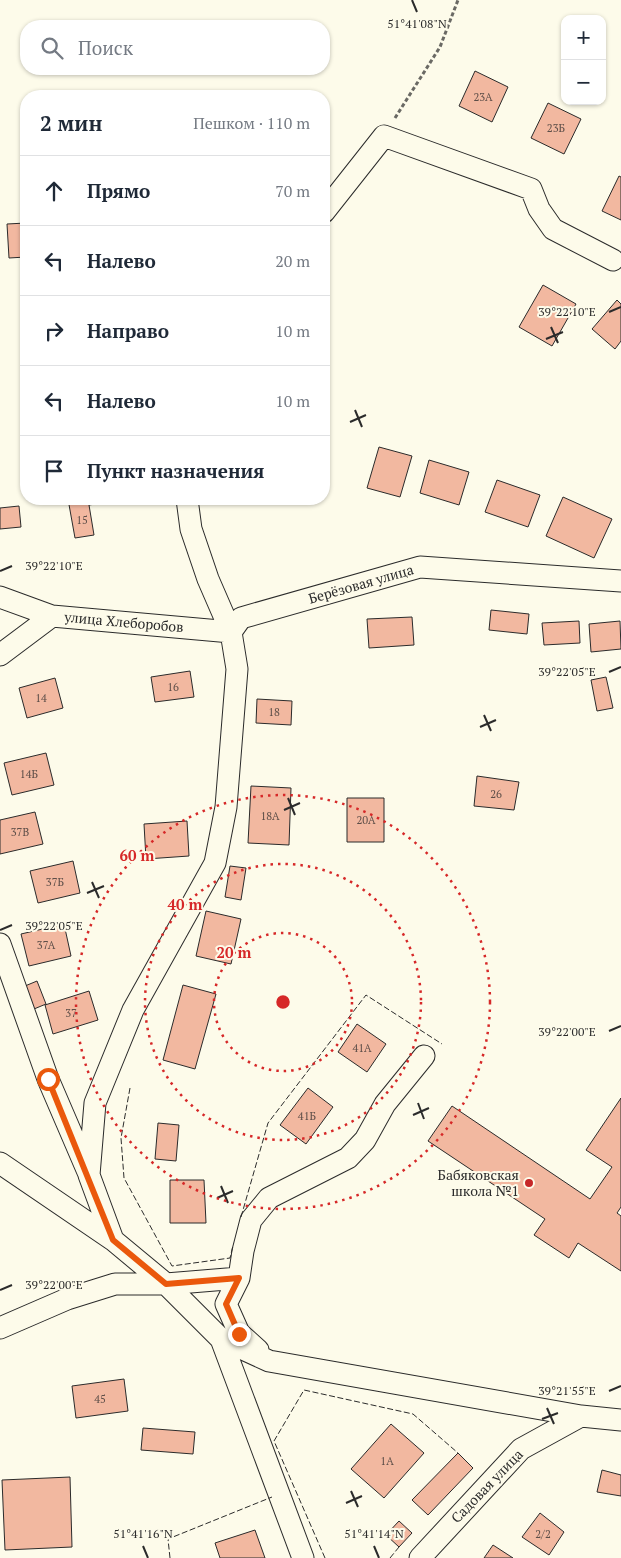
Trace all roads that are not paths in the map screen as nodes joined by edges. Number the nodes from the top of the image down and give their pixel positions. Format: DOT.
graph roads {
  1 [pos="330,204"];
  2 [pos="613,260"];
  3 [pos="188,505"];
  4 [pos="621,580"];
  5 [pos="0,597"];
  6 [pos="52,616"];
  7 [pos="230,632"];
  8 [pos="0,655"];
  9 [pos="0,944"];
  10 [pos="424,1056"];
  11 [pos="0,1163"];
  12 [pos="89,1175"];
  13 [pos="113,1240"];
  14 [pos="239,1278"];
  15 [pos="166,1284"];
  16 [pos="0,1328"];
  17 [pos="221,1339"];
  18 [pos="269,1361"];
  19 [pos="581,1416"];
  20 [pos="621,1420"];
  21 [pos="303,1558"];
  22 [pos="420,1558"];
  1 -- 2 [label="street"];
  3 -- 7 [label="street"];
  4 -- 7 [label="street, Берёзовая улица"];
  5 -- 6 [label="street"];
  6 -- 7 [label="street, улица Хлеборобов"];
  6 -- 8 [label="street, улица Хлеборобов"];
  7 -- 12 [label="street"];
  9 -- 12 [label="street"];
  10 -- 14 [label="street"];
  11 -- 13 [label="street"];
  12 -- 13 [label="street"];
  13 -- 15 [label="street"];
  14 -- 15 [label="street"];
  14 -- 18 [label="street"];
  15 -- 16 [label="street"];
  15 -- 17 [label="street"];
  17 -- 18 [label="street"];
  17 -- 21 [label="street"];
  18 -- 19 [label="street"];
  19 -- 20 [label="street"];
  19 -- 22 [label="street, Садовая улица"];
}
